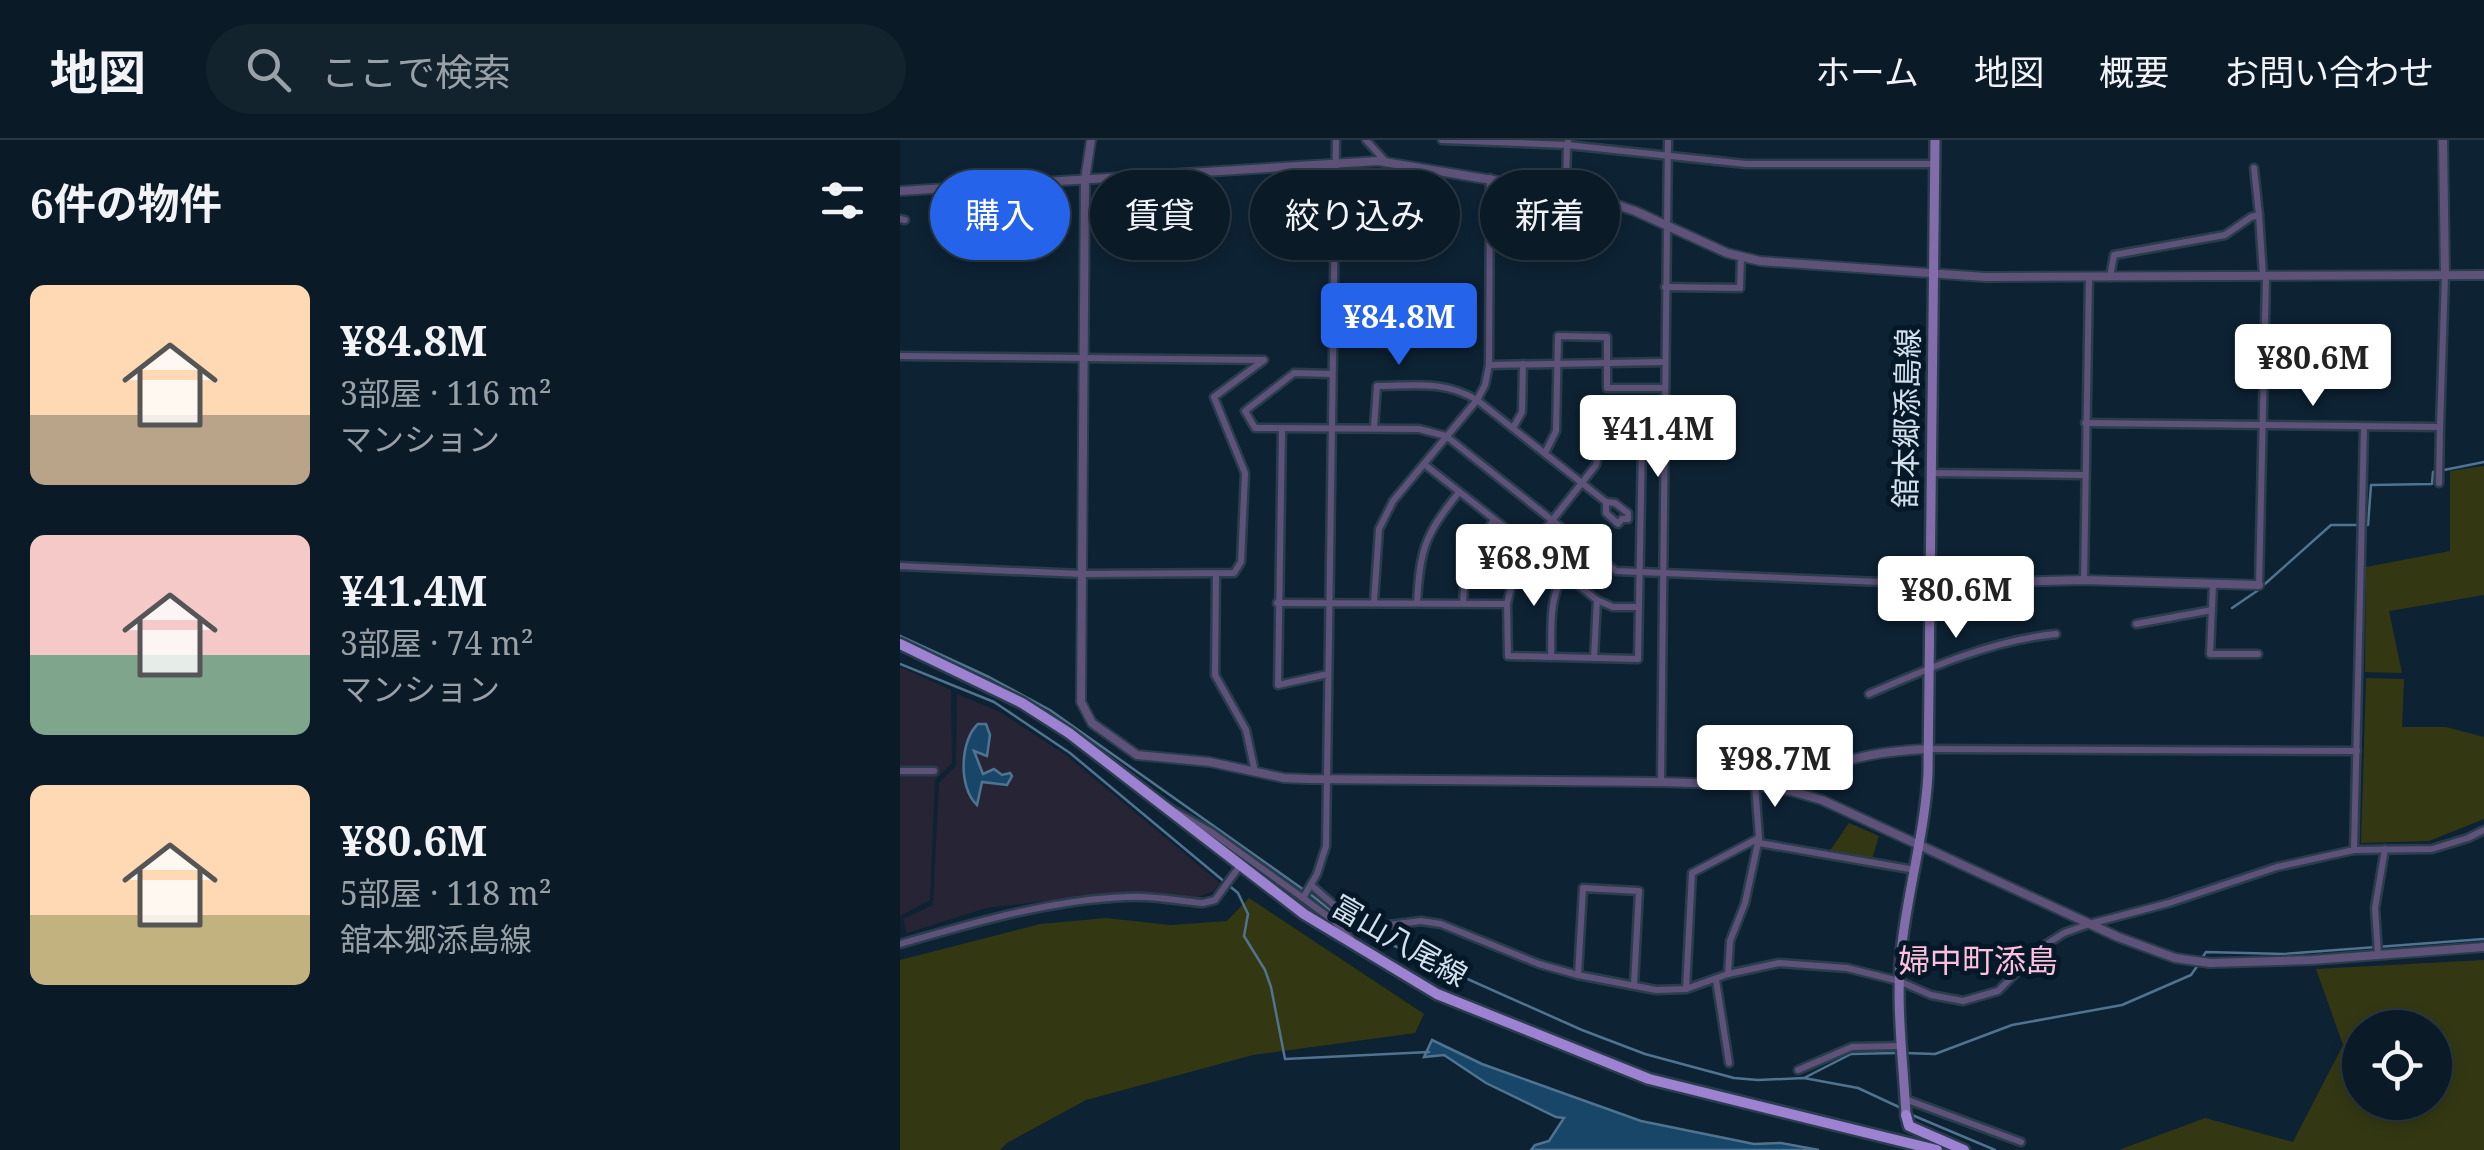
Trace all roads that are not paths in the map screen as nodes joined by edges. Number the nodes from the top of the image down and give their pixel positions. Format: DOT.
graph roads {
  1 [pos="1091,140"];
  2 [pos="1336,140"];
  3 [pos="1366,140"];
  4 [pos="1442,140"];
  5 [pos="1668,140"];
  6 [pos="1935,140"];
  7 [pos="2443,140"];
  8 [pos="1567,142"];
  9 [pos="1595,144"];
  10 [pos="1668,154"];
  11 [pos="1387,162"];
  12 [pos="1335,163"];
  13 [pos="1935,164"];
  14 [pos="2254,168"];
  15 [pos="1566,170"];
  16 [pos="1480,176"];
  17 [pos="1085,180"];
  18 [pos="900,191"];
  19 [pos="1620,205"];
  20 [pos="2259,215"];
  21 [pos="1666,226"];
  22 [pos="1741,256"];
  23 [pos="1490,260"];
  24 [pos="1933,274"];
  25 [pos="2445,275"];
  26 [pos="2484,275"];
  27 [pos="2265,276"];
  28 [pos="2089,277"];
  29 [pos="2110,277"];
  30 [pos="1665,287"];
  31 [pos="900,356"];
  32 [pos="1084,358"];
  33 [pos="1664,362"];
  34 [pos="1608,363"];
  35 [pos="1523,364"];
  36 [pos="1558,364"];
  37 [pos="1489,365"];
  38 [pos="1332,374"];
  39 [pos="1664,388"];
  40 [pos="1478,400"];
  41 [pos="2085,423"];
  42 [pos="1374,427"];
  43 [pos="2262,427"];
  44 [pos="1282,428"];
  45 [pos="1513,428"];
  46 [pos="2364,428"];
  47 [pos="2440,428"];
  48 [pos="1331,429"];
  49 [pos="1446,436"];
  50 [pos="1664,440"];
  51 [pos="1642,441"];
  52 [pos="1545,453"];
  53 [pos="1424,464"];
  54 [pos="1930,473"];
  55 [pos="2083,475"];
  56 [pos="1582,483"];
  57 [pos="2439,484"];
  58 [pos="1459,492"];
  59 [pos="1639,519"];
  60 [pos="1494,520"];
  61 [pos="1552,522"];
  62 [pos="1530,548"];
  63 [pos="900,566"];
  64 [pos="1639,572"];
  65 [pos="1662,573"];
  66 [pos="1082,574"];
  67 [pos="1216,575"];
  68 [pos="1564,575"];
  69 [pos="2084,580"];
  70 [pos="1928,584"];
  71 [pos="2213,584"];
  72 [pos="2259,585"];
  73 [pos="1597,600"];
  74 [pos="1328,602"];
  75 [pos="1374,602"];
  76 [pos="1277,603"];
  77 [pos="1417,603"];
  78 [pos="1464,603"];
  79 [pos="1506,604"];
  80 [pos="1638,607"];
  81 [pos="2212,610"];
  82 [pos="2136,624"];
  83 [pos="2056,634"];
  84 [pos="900,644"];
  85 [pos="2258,654"];
  86 [pos="1551,658"];
  87 [pos="1594,658"];
  88 [pos="1928,668"];
  89 [pos="1328,674"];
  90 [pos="1869,694"];
  91 [pos="1928,749"];
  92 [pos="2357,751"];
  93 [pos="900,771"];
  94 [pos="934,771"];
  95 [pos="1255,772"];
  96 [pos="1327,778"];
  97 [pos="1660,782"];
  98 [pos="1756,785"];
  99 [pos="1791,791"];
  100 [pos="1165,808"];
  101 [pos="2484,830"];
  102 [pos="1759,840"];
  103 [pos="1920,844"];
  104 [pos="2354,850"];
  105 [pos="2386,850"];
  106 [pos="1239,867"];
  107 [pos="1915,870"];
  108 [pos="1307,892"];
  109 [pos="2089,924"];
  110 [pos="900,944"];
  111 [pos="1353,945"];
  112 [pos="2484,947"];
  113 [pos="2378,954"];
  114 [pos="1728,974"];
  115 [pos="1578,975"];
  116 [pos="1716,980"];
  117 [pos="1898,981"];
  118 [pos="1634,986"];
  119 [pos="1686,989"];
  120 [pos="1902,1046"];
  121 [pos="1729,1063"];
  122 [pos="1798,1070"];
  123 [pos="1906,1108"];
  124 [pos="2020,1142"];
  125 [pos="1936,1150"];
  126 [pos="1964,1150"];
  1 -- 17 [label="street"];
  2 -- 12 [label="street"];
  3 -- 11 [label="street"];
  4 -- 8 [label="street"];
  5 -- 10 [label="street"];
  6 -- 13 [label="main road, 舘本郷添島線"];
  7 -- 25 [label="street"];
  8 -- 9 [label="street"];
  8 -- 15 [label="street"];
  9 -- 10 [label="street"];
  10 -- 13 [label="street"];
  10 -- 21 [label="street"];
  11 -- 12 [label="street"];
  11 -- 16 [label="street"];
  12 -- 17 [label="street"];
  12 -- 38 [label="street"];
  13 -- 24 [label="main road, 舘本郷添島線"];
  14 -- 20 [label="street"];
  17 -- 18 [label="street"];
  17 -- 32 [label="street"];
  19 -- 21 [label="street"];
  20 -- 27 [label="street"];
  20 -- 29 [label="street"];
  21 -- 22 [label="street"];
  21 -- 30 [label="street"];
  22 -- 24 [label="street"];
  22 -- 30 [label="street"];
  23 -- 37 [label="street"];
  24 -- 28 [label="street"];
  24 -- 54 [label="main road, 舘本郷添島線"];
  25 -- 26 [label="street"];
  25 -- 27 [label="street"];
  25 -- 47 [label="street"];
  27 -- 29 [label="street"];
  27 -- 43 [label="street"];
  28 -- 29 [label="street"];
  28 -- 41 [label="street"];
  30 -- 33 [label="street"];
  31 -- 32 [label="street"];
  32 -- 66 [label="street"];
  32 -- 67 [label="street"];
  33 -- 34 [label="street"];
  33 -- 39 [label="street"];
  34 -- 36 [label="street"];
  34 -- 36 [label="street"];
  34 -- 39 [label="street"];
  35 -- 36 [label="street"];
  35 -- 37 [label="street"];
  35 -- 45 [label="street"];
  36 -- 52 [label="street"];
  37 -- 40 [label="street"];
  38 -- 44 [label="street"];
  38 -- 48 [label="street"];
  39 -- 50 [label="street"];
  40 -- 42 [label="street"];
  40 -- 45 [label="street"];
  40 -- 49 [label="street"];
  41 -- 43 [label="street"];
  41 -- 55 [label="street"];
  42 -- 48 [label="street"];
  42 -- 49 [label="street"];
  43 -- 46 [label="street"];
  43 -- 72 [label="street"];
  44 -- 48 [label="street"];
  44 -- 76 [label="street"];
  45 -- 52 [label="street"];
  46 -- 47 [label="street"];
  46 -- 92 [label="street"];
  47 -- 57 [label="street"];
  48 -- 74 [label="street"];
  49 -- 53 [label="street"];
  49 -- 61 [label="street"];
  50 -- 51 [label="street"];
  50 -- 65 [label="street"];
  51 -- 56 [label="street"];
  51 -- 59 [label="street"];
  52 -- 56 [label="street"];
  53 -- 58 [label="street"];
  53 -- 75 [label="street"];
  54 -- 55 [label="street"];
  54 -- 70 [label="main road, 舘本郷添島線"];
  55 -- 69 [label="street"];
  56 -- 59 [label="street"];
  56 -- 61 [label="street"];
  58 -- 60 [label="street"];
  58 -- 77 [label="street"];
  59 -- 64 [label="street"];
  60 -- 62 [label="street"];
  60 -- 78 [label="street"];
  61 -- 62 [label="street"];
  61 -- 64 [label="street"];
  62 -- 68 [label="street"];
  62 -- 79 [label="street"];
  63 -- 66 [label="street"];
  64 -- 65 [label="street"];
  64 -- 80 [label="street"];
  65 -- 70 [label="street"];
  65 -- 97 [label="street"];
  66 -- 67 [label="street"];
  66 -- 95 [label="street"];
  67 -- 95 [label="street"];
  68 -- 73 [label="street"];
  68 -- 86 [label="street"];
  69 -- 70 [label="street"];
  69 -- 71 [label="street"];
  70 -- 88 [label="main road, 舘本郷添島線"];
  71 -- 72 [label="street"];
  71 -- 81 [label="street"];
  73 -- 80 [label="street"];
  73 -- 87 [label="street"];
  74 -- 75 [label="street"];
  74 -- 76 [label="street"];
  74 -- 89 [label="street"];
  75 -- 77 [label="street"];
  76 -- 89 [label="street"];
  77 -- 78 [label="street"];
  78 -- 79 [label="street"];
  79 -- 86 [label="street"];
  80 -- 87 [label="street"];
  81 -- 82 [label="street"];
  81 -- 85 [label="street"];
  83 -- 88 [label="street"];
  84 -- 100 [label="main road, 富山八尾線"];
  86 -- 87 [label="street"];
  88 -- 90 [label="street"];
  88 -- 91 [label="main road, 舘本郷添島線"];
  89 -- 96 [label="street"];
  91 -- 92 [label="street"];
  91 -- 99 [label="street"];
  91 -- 103 [label="main road, 舘本郷添島線"];
  92 -- 104 [label="street"];
  93 -- 94 [label="street"];
  95 -- 96 [label="street"];
  96 -- 97 [label="street"];
  96 -- 108 [label="street"];
  97 -- 98 [label="street"];
  98 -- 99 [label="street"];
  98 -- 102 [label="street"];
  99 -- 103 [label="street"];
  100 -- 106 [label="main road, 富山八尾線"];
  100 -- 108 [label="street"];
  101 -- 105 [label="street"];
  102 -- 107 [label="street"];
  102 -- 114 [label="street"];
  102 -- 119 [label="street"];
  103 -- 107 [label="main road, 舘本郷添島線"];
  103 -- 109 [label="street"];
  104 -- 105 [label="street"];
  104 -- 109 [label="street"];
  105 -- 113 [label="street"];
  106 -- 110 [label="street"];
  106 -- 111 [label="main road, 富山八尾線"];
  107 -- 117 [label="main road, 舘本郷添島線"];
  108 -- 111 [label="street"];
  108 -- 115 [label="street"];
  109 -- 113 [label="street"];
  109 -- 117 [label="street"];
  111 -- 125 [label="main road, 富山八尾線"];
  112 -- 113 [label="street"];
  114 -- 116 [label="street"];
  114 -- 117 [label="street"];
  115 -- 118 [label="street"];
  115 -- 118 [label="street"];
  116 -- 119 [label="street"];
  116 -- 121 [label="street"];
  117 -- 120 [label="main road, 舘本郷添島線"];
  118 -- 119 [label="street"];
  120 -- 122 [label="street"];
  120 -- 123 [label="main road, 舘本郷添島線"];
  123 -- 124 [label="street"];
  123 -- 126 [label="main road"];
}
